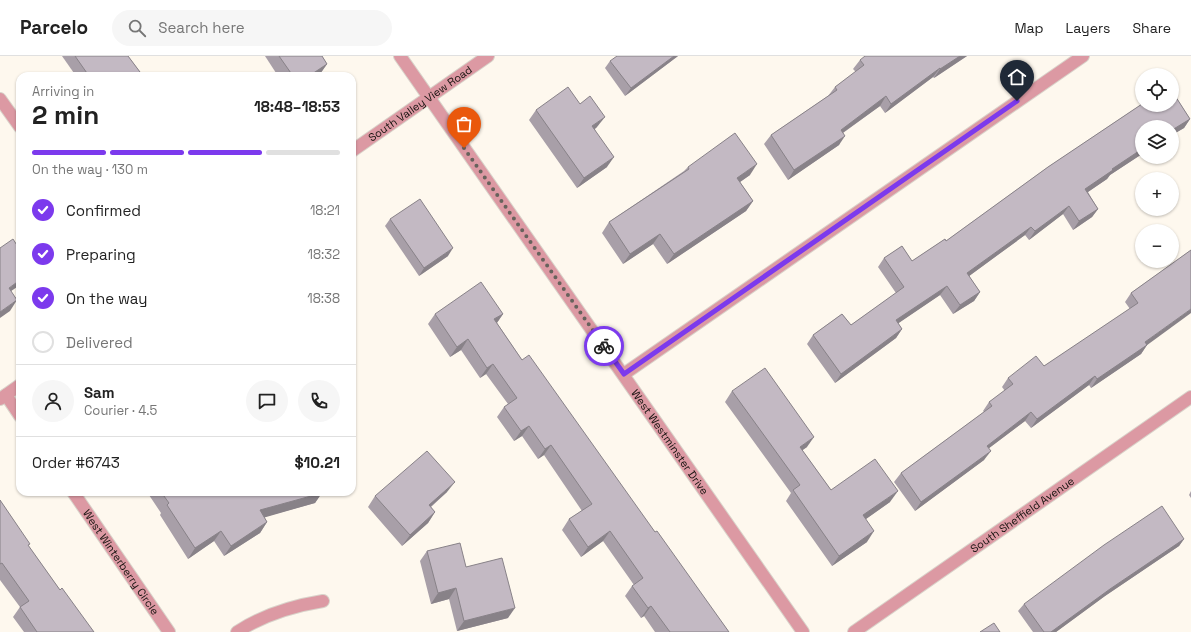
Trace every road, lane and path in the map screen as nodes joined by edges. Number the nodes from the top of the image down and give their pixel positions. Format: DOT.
graph roads {
  1 [pos="400,56"];
  2 [pos="488,56"];
  3 [pos="1083,56"];
  4 [pos="429,97"];
  5 [pos="0,99"];
  6 [pos="16,121"];
  7 [pos="356,148"];
  8 [pos="624,374"];
  9 [pos="16,388"];
  10 [pos="3,397"];
  11 [pos="1191,397"];
  12 [pos="16,412"];
  13 [pos="75,496"];
  14 [pos="323,601"];
  15 [pos="169,632"];
  16 [pos="237,632"];
  17 [pos="803,632"];
  18 [pos="854,632"];
  1 -- 4 [label="street, West Westminster Drive"];
  2 -- 4 [label="street, South Valley View Road"];
  3 -- 8 [label="street"];
  4 -- 7 [label="street, South Valley View Road"];
  4 -- 8 [label="street, West Westminster Drive"];
  5 -- 6 [label="street"];
  8 -- 17 [label="street, West Westminster Drive"];
  9 -- 10 [label="street"];
  10 -- 12 [label="street"];
  11 -- 18 [label="street, South Sheffield Avenue"];
  13 -- 15 [label="street, West Winterberry Circle"];
  14 -- 16 [label="street"];
}
